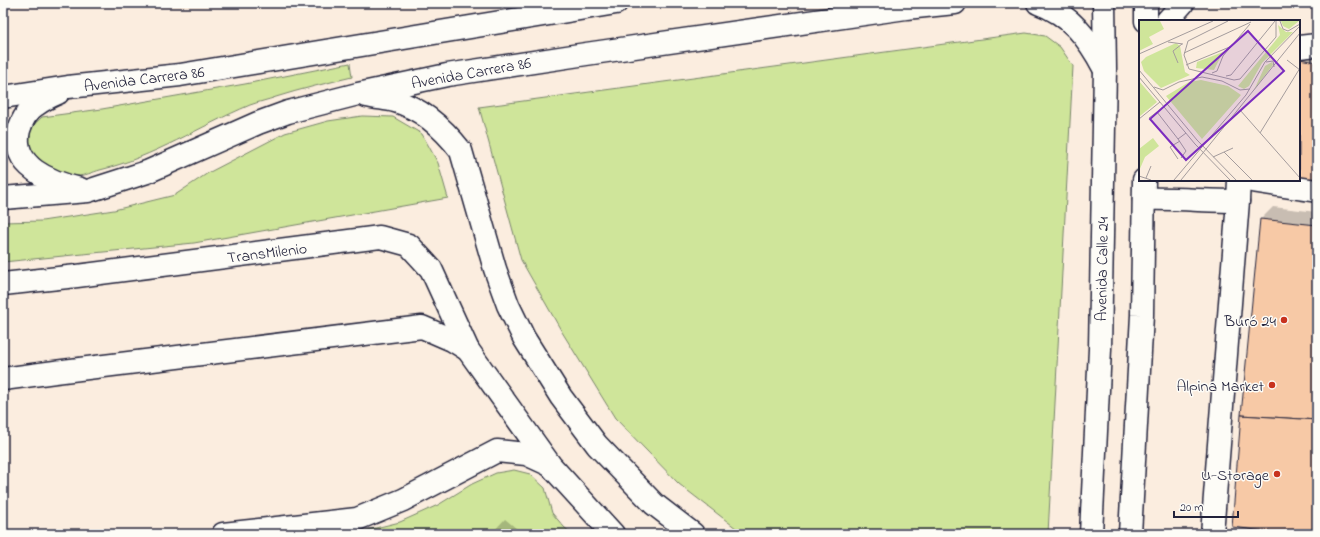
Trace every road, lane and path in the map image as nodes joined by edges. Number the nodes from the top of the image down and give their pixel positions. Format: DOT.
graph roads {
  1 [pos="616,3"];
  2 [pos="955,3"];
  3 [pos="1038,3"];
  4 [pos="1104,3"];
  5 [pos="1146,3"];
  6 [pos="1183,3"];
  7 [pos="591,5"];
  8 [pos="1146,20"];
  9 [pos="1168,20"];
  10 [pos="1317,45"];
  11 [pos="1300,47"];
  12 [pos="1105,69"];
  13 [pos="68,87"];
  14 [pos="358,94"];
  15 [pos="3,97"];
  16 [pos="1252,181"];
  17 [pos="1144,189"];
  18 [pos="1239,190"];
  19 [pos="88,191"];
  20 [pos="1317,191"];
  21 [pos="3,198"];
  22 [pos="3,284"];
  23 [pos="468,350"];
  24 [pos="3,379"];
  25 [pos="551,466"];
  26 [pos="224,534"];
  27 [pos="613,534"];
  28 [pos="693,534"];
  29 [pos="1091,534"];
  30 [pos="1130,534"];
  31 [pos="1212,534"];
  1 -- 7 [label="main road, Avenida Carrera 86"];
  2 -- 14 [label="main road, Avenida Carrera 86"];
  3 -- 12 [label="main road"];
  4 -- 12 [label="main road, Avenida Calle 24"];
  5 -- 8 [label="main road"];
  6 -- 9 [label="main road"];
  7 -- 13 [label="main road, Avenida Carrera 86"];
  10 -- 11 [label="main road"];
  12 -- 29 [label="main road, Avenida Calle 24"];
  13 -- 15 [label="main road, Avenida Carrera 86"];
  13 -- 19 [label="main road"];
  14 -- 19 [label="main road, Avenida Carrera 86"];
  14 -- 28 [label="main road"];
  16 -- 20 [label="main road"];
  17 -- 18 [label="main road"];
  17 -- 30 [label="main road"];
  18 -- 31 [label="main road"];
  19 -- 21 [label="main road, Avenida Carrera 86"];
  22 -- 23 [label="main road, TransMilenio"];
  23 -- 24 [label="main road, TransMilenio"];
  23 -- 25 [label="main road, TransMilenio"];
  25 -- 26 [label="main road, TransMilenio"];
  25 -- 27 [label="main road, TransMilenio"];
}
